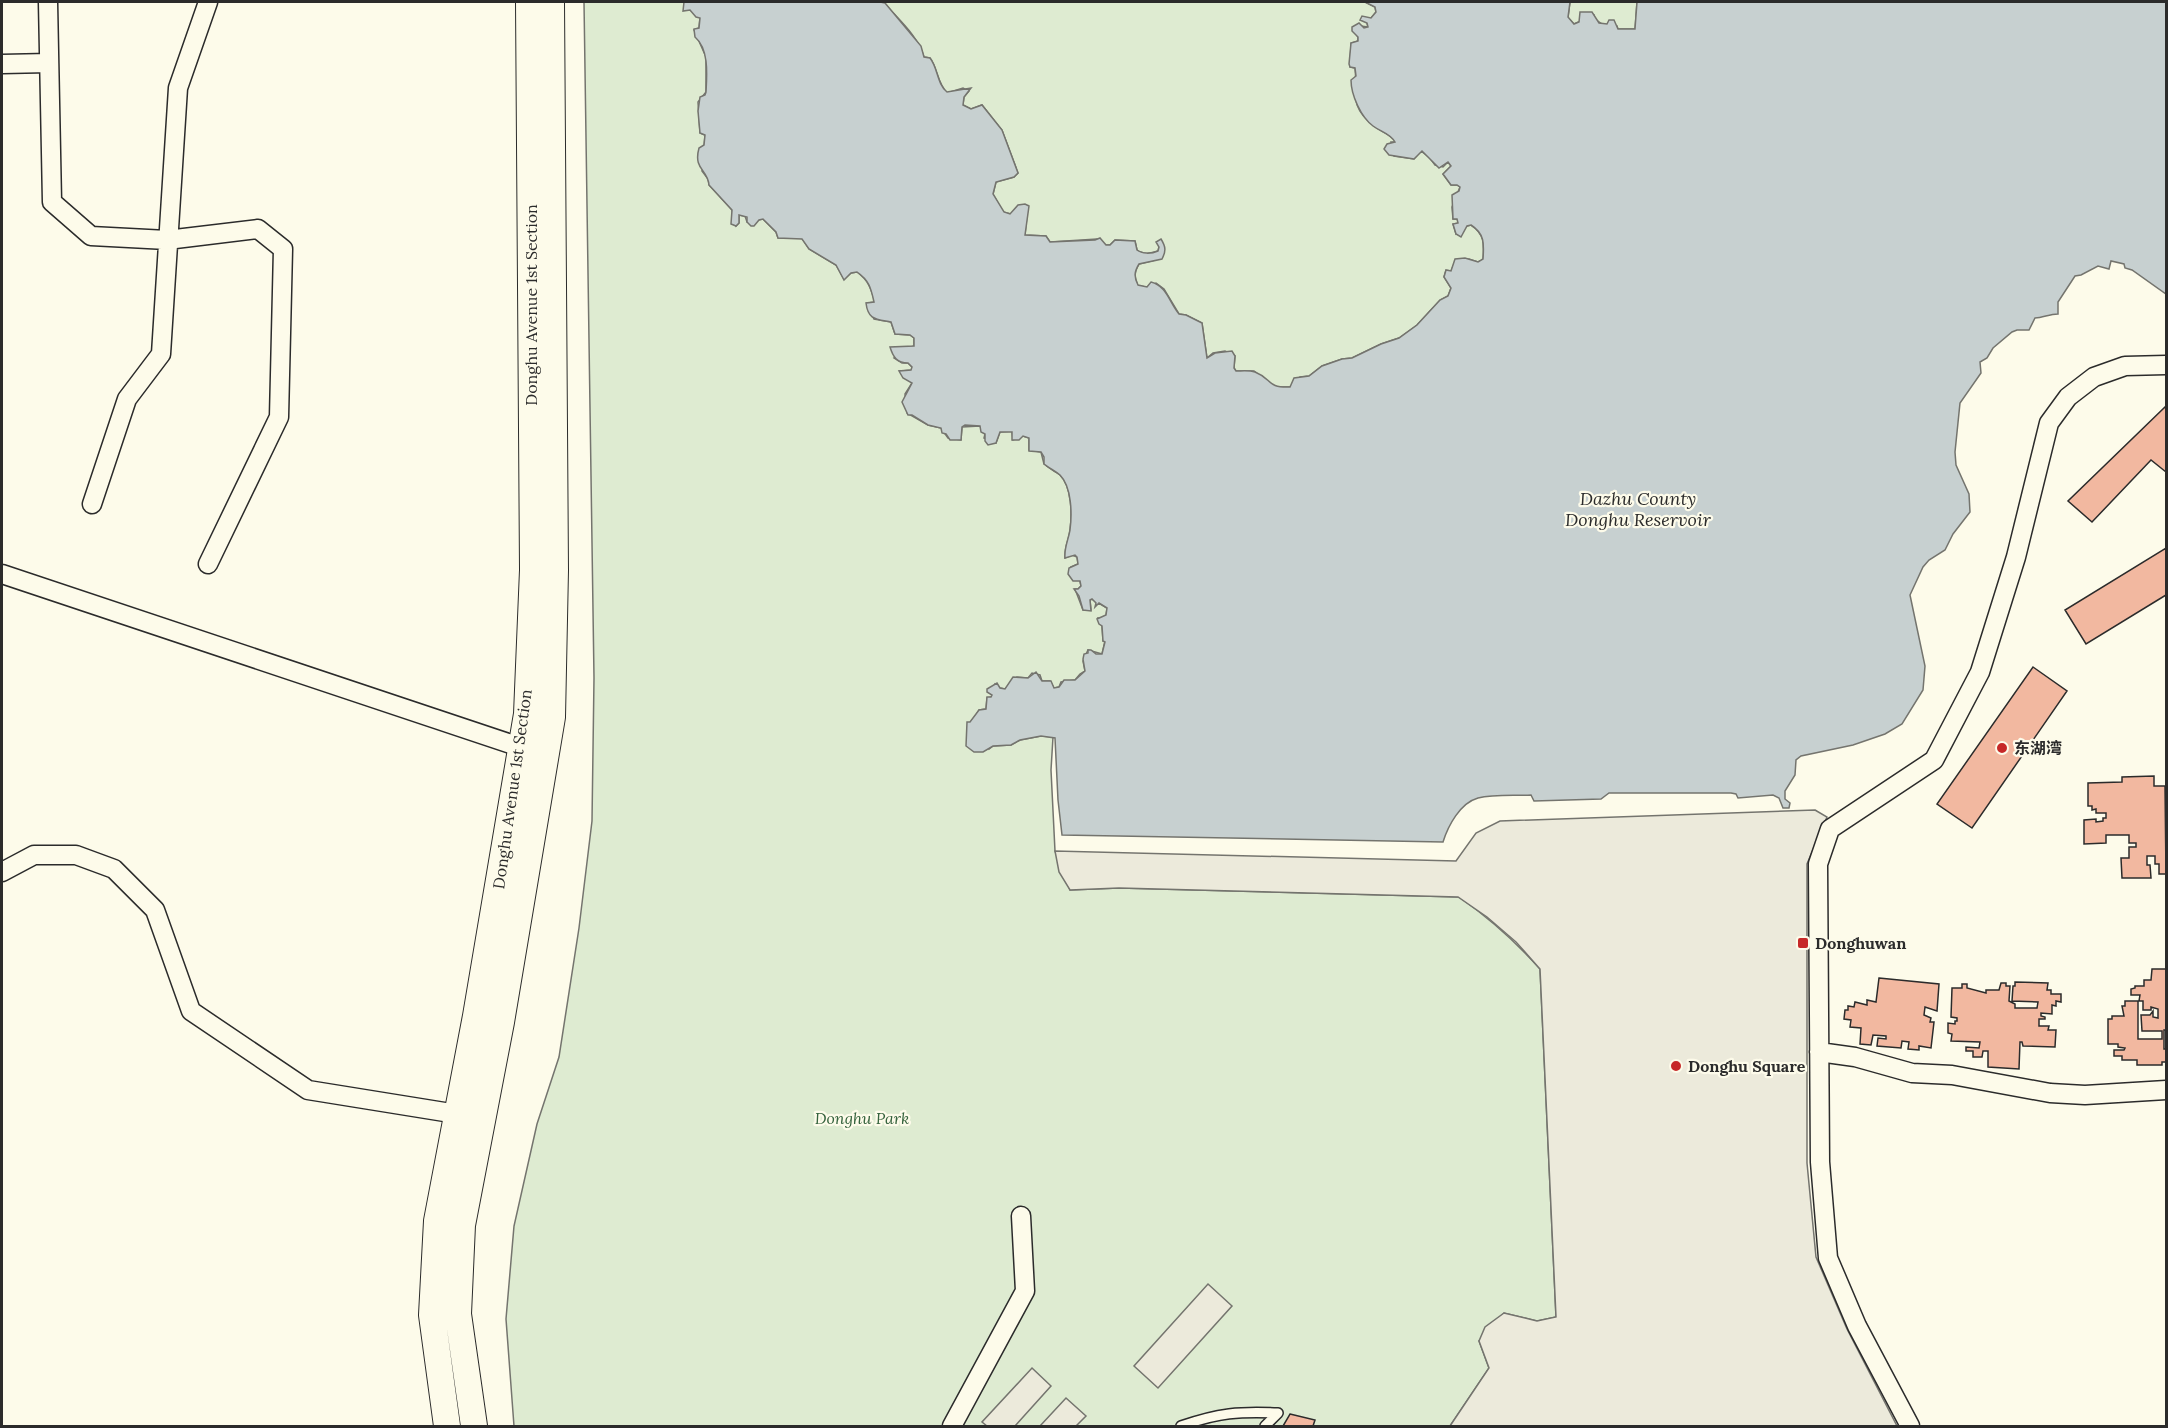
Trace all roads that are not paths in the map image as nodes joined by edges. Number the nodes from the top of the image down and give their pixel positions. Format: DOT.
graph roads {
  1 [pos="48,2"];
  2 [pos="208,2"];
  3 [pos="529,2"];
  4 [pos="551,2"];
  5 [pos="49,63"];
  6 [pos="2,64"];
  7 [pos="167,240"];
  8 [pos="2166,365"];
  9 [pos="92,504"];
  10 [pos="208,564"];
  11 [pos="2,574"];
  12 [pos="521,747"];
  13 [pos="545,755"];
  14 [pos="2,872"];
  15 [pos="1819,1052"];
  16 [pos="2166,1089"];
  17 [pos="457,1114"];
  18 [pos="1021,1216"];
  19 [pos="447,1426"];
  20 [pos="474,1426"];
  21 [pos="952,1426"];
  22 [pos="1182,1426"];
  23 [pos="1265,1426"];
  24 [pos="1910,1426"];
  1 -- 5 [label="street"];
  2 -- 7 [label="street"];
  3 -- 12 [label="main road, Donghu Avenue 1st Section"];
  4 -- 13 [label="main road, Donghu Avenue 1st Section"];
  5 -- 6 [label="street"];
  5 -- 7 [label="street"];
  7 -- 9 [label="street"];
  7 -- 10 [label="street"];
  8 -- 15 [label="street"];
  11 -- 12 [label="street"];
  12 -- 13 [label="street"];
  12 -- 17 [label="main road, Donghu Avenue 1st Section"];
  13 -- 20 [label="main road, Donghu Avenue 1st Section"];
  14 -- 17 [label="street"];
  15 -- 16 [label="street"];
  15 -- 24 [label="street"];
  17 -- 19 [label="main road, Donghu Avenue 1st Section"];
  18 -- 21 [label="street"];
  22 -- 23 [label="lane"];
}
